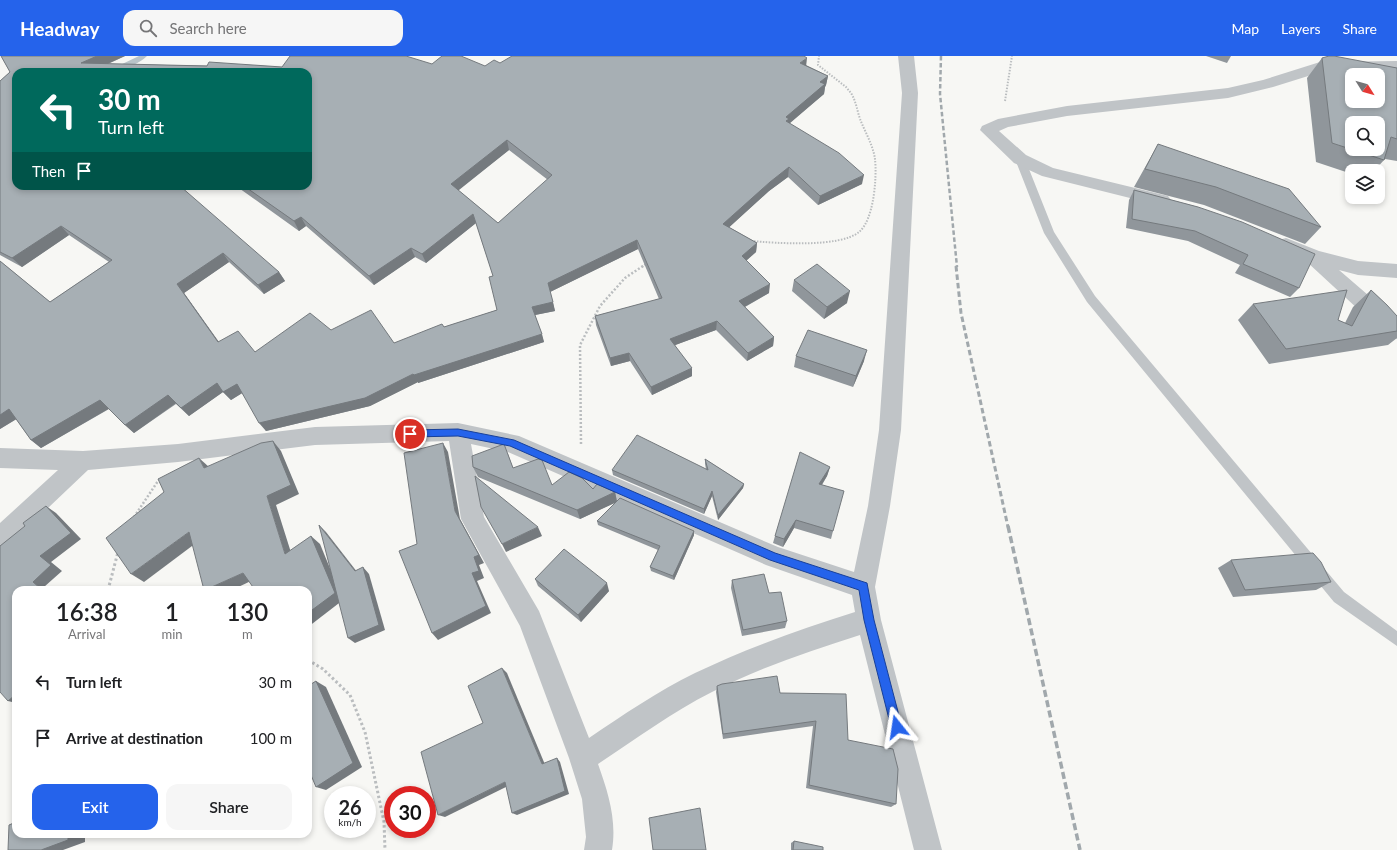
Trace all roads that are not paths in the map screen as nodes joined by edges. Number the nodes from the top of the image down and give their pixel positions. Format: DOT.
graph roads {
  1 [pos="906,56"];
  2 [pos="1397,66"];
  3 [pos="1020,159"];
  4 [pos="1176,204"];
  5 [pos="1270,239"];
  6 [pos="1314,257"];
  7 [pos="1397,271"];
  8 [pos="1397,331"];
  9 [pos="458,432"];
  10 [pos="0,458"];
  11 [pos="83,461"];
  12 [pos="0,538"];
  13 [pos="863,587"];
  14 [pos="869,620"];
  15 [pos="1397,640"];
  16 [pos="583,758"];
  17 [pos="598,850"];
  18 [pos="928,850"];
  1 -- 13 [label="street"];
  2 -- 3 [label="street"];
  3 -- 4 [label="street"];
  3 -- 15 [label="lane"];
  5 -- 6 [label="street"];
  6 -- 7 [label="street"];
  6 -- 8 [label="street"];
  9 -- 11 [label="street"];
  9 -- 13 [label="street"];
  9 -- 16 [label="street"];
  10 -- 11 [label="street"];
  11 -- 12 [label="street"];
  13 -- 14 [label="street"];
  14 -- 16 [label="street"];
  14 -- 18 [label="street"];
  16 -- 17 [label="street"];
}
